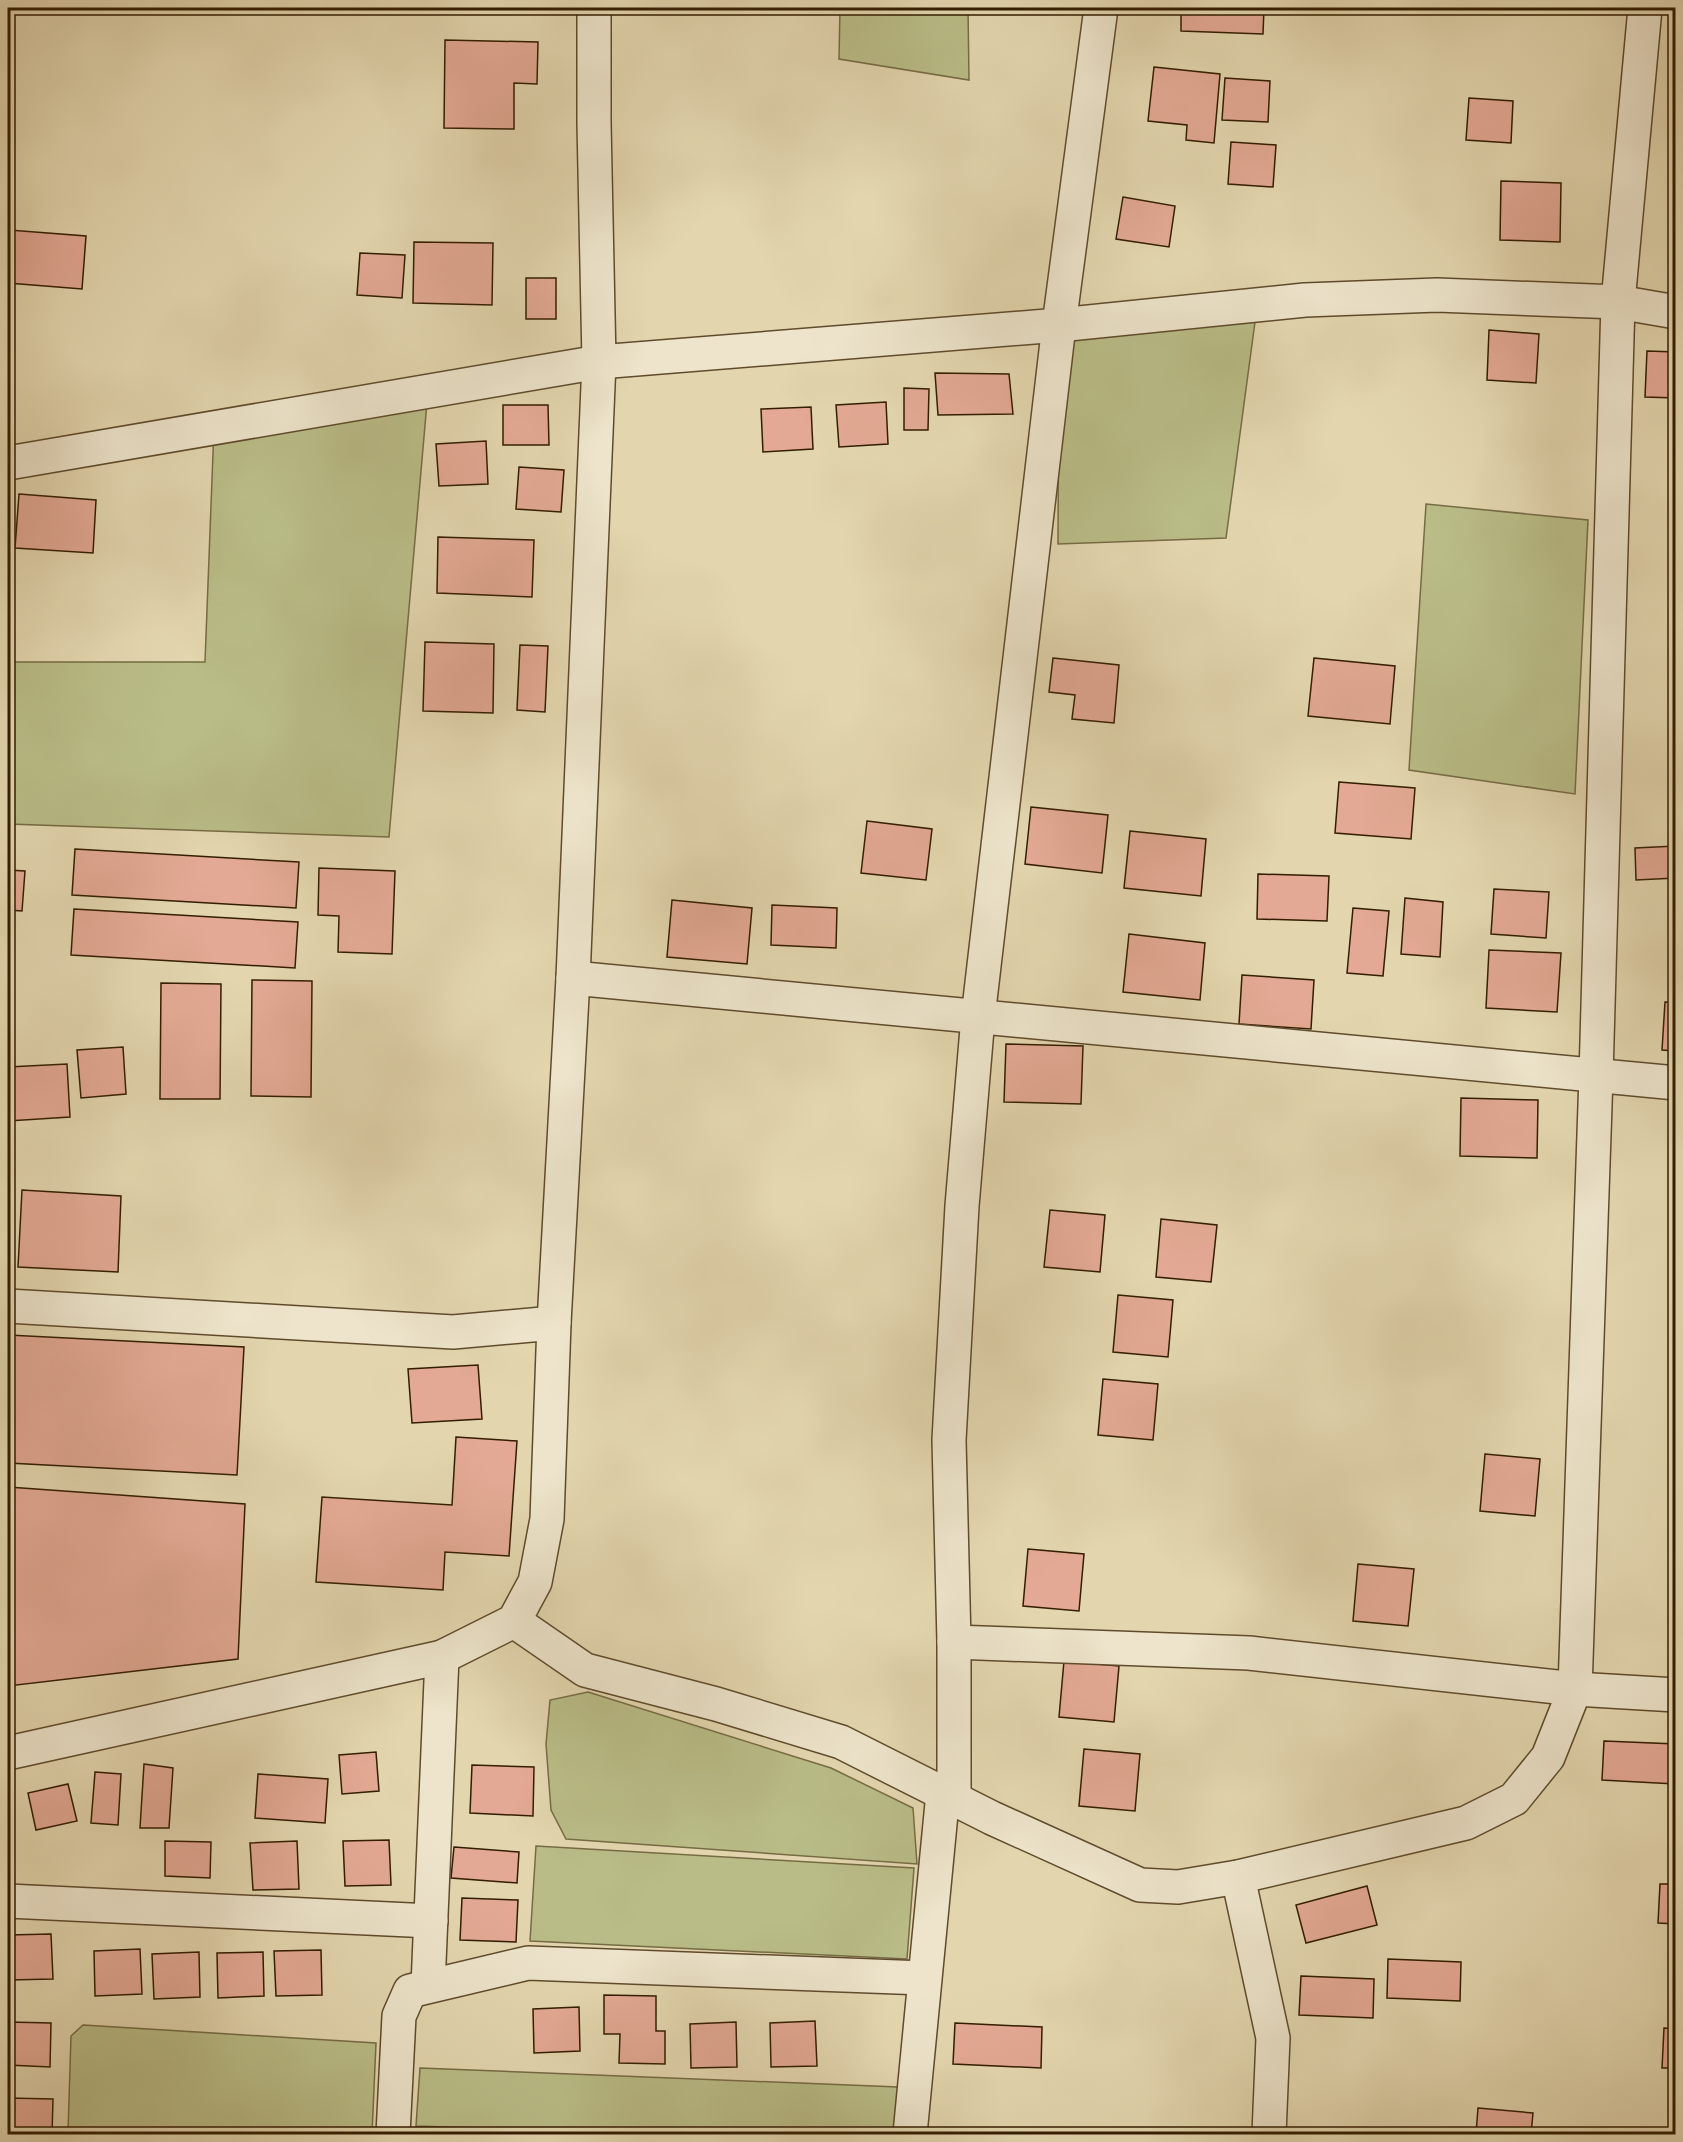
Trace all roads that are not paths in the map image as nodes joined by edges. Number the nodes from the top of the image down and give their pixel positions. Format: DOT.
graph roads {
  1 [pos="594,8"];
  2 [pos="1101,8"];
  3 [pos="1645,8"];
  4 [pos="1618,302"];
  5 [pos="1676,312"];
  6 [pos="1059,325"];
  7 [pos="599,362"];
  8 [pos="8,463"];
  9 [pos="573,978"];
  10 [pos="978,1017"];
  11 [pos="1596,1076"];
  12 [pos="1676,1083"];
  13 [pos="8,1306"];
  14 [pos="554,1323"];
  15 [pos="514,1621"];
  16 [pos="954,1642"];
  17 [pos="442,1657"];
  18 [pos="1575,1689"];
  19 [pos="1676,1695"];
  20 [pos="8,1753"];
  21 [pos="949,1796"];
  22 [pos="1238,1877"];
  23 [pos="8,1900"];
  24 [pos="431,1921"];
  25 [pos="924,1978"];
  26 [pos="428,1986"];
  27 [pos="393,2134"];
  28 [pos="910,2134"];
  29 [pos="1269,2134"];
  1 -- 7 [label="street"];
  2 -- 6 [label="street"];
  3 -- 4 [label="street"];
  4 -- 5 [label="street"];
  4 -- 6 [label="street"];
  4 -- 11 [label="street"];
  6 -- 7 [label="street"];
  6 -- 10 [label="street"];
  7 -- 8 [label="street"];
  7 -- 9 [label="street"];
  9 -- 10 [label="street"];
  9 -- 14 [label="street"];
  10 -- 11 [label="street"];
  10 -- 16 [label="street"];
  11 -- 12 [label="street"];
  11 -- 18 [label="street"];
  13 -- 14 [label="street"];
  14 -- 15 [label="street"];
  15 -- 17 [label="street"];
  15 -- 21 [label="street"];
  16 -- 18 [label="street"];
  16 -- 21 [label="street"];
  17 -- 20 [label="street"];
  17 -- 24 [label="street"];
  18 -- 19 [label="street"];
  18 -- 22 [label="street"];
  21 -- 22 [label="street"];
  21 -- 25 [label="street"];
  22 -- 29 [label="street"];
  23 -- 24 [label="street"];
  24 -- 26 [label="street"];
  25 -- 26 [label="street"];
  25 -- 28 [label="street"];
  26 -- 27 [label="street"];
}
